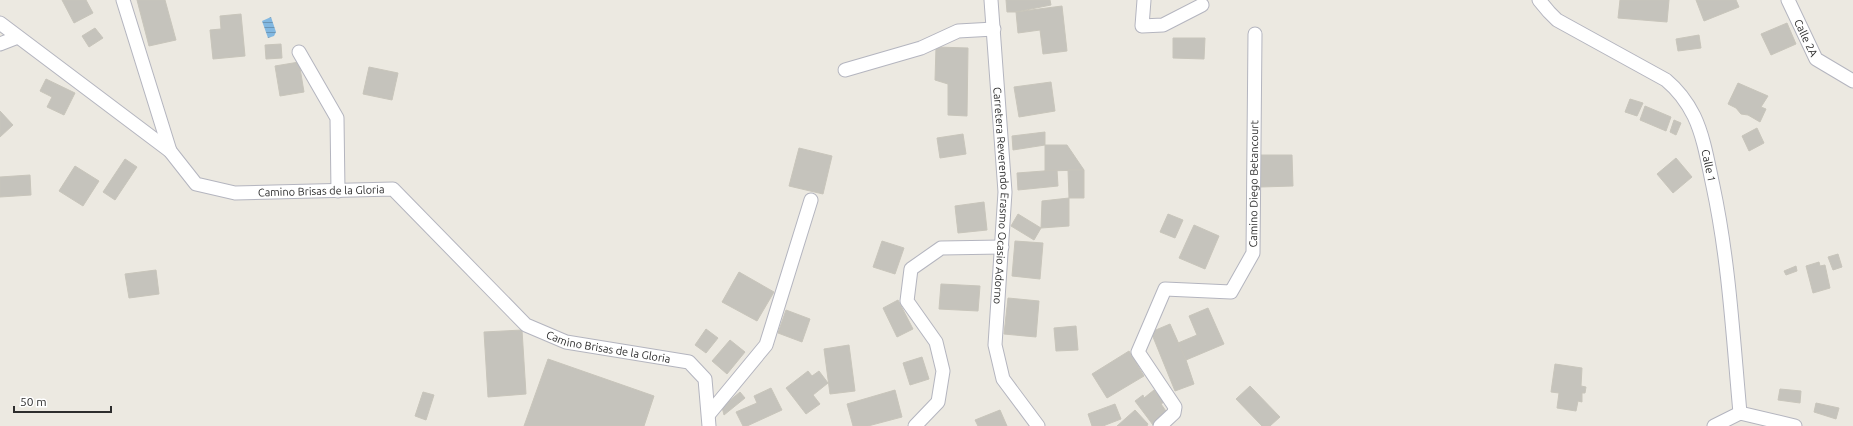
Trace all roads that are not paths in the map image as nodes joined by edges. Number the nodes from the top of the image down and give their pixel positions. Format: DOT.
graph roads {
  1 [pos="123,0"];
  2 [pos="991,0"];
  3 [pos="1144,0"];
  4 [pos="1539,0"];
  5 [pos="1788,0"];
  6 [pos="1202,5"];
  7 [pos="0,24"];
  8 [pos="994,28"];
  9 [pos="1255,34"];
  10 [pos="18,37"];
  11 [pos="0,44"];
  12 [pos="299,52"];
  13 [pos="845,70"];
  14 [pos="1853,81"];
  15 [pos="170,151"];
  16 [pos="338,191"];
  17 [pos="811,200"];
  18 [pos="1002,247"];
  19 [pos="1740,413"];
  20 [pos="709,420"];
  21 [pos="915,426"];
  22 [pos="1038,426"];
  23 [pos="1160,426"];
  24 [pos="1714,426"];
  25 [pos="1795,426"];
  1 -- 15 [label="street"];
  2 -- 8 [label="street, Carretera Reverendo Erasmo Ocasio Adorno"];
  3 -- 6 [label="street"];
  4 -- 19 [label="street, Calle 1"];
  5 -- 14 [label="street, Calle 2A"];
  7 -- 10 [label="street, Camino Brisas de la Gloria"];
  8 -- 13 [label="street"];
  8 -- 18 [label="street, Carretera Reverendo Erasmo Ocasio Adorno"];
  9 -- 23 [label="street, Camino Diego Betancourt"];
  10 -- 11 [label="street"];
  10 -- 15 [label="street, Camino Brisas de la Gloria"];
  12 -- 16 [label="street"];
  15 -- 16 [label="street, Camino Brisas de la Gloria"];
  16 -- 20 [label="street, Camino Brisas de la Gloria"];
  17 -- 20 [label="street"];
  18 -- 21 [label="street"];
  18 -- 22 [label="street, Carretera Reverendo Erasmo Ocasio Adorno"];
  19 -- 24 [label="street"];
  19 -- 25 [label="street"];
}
